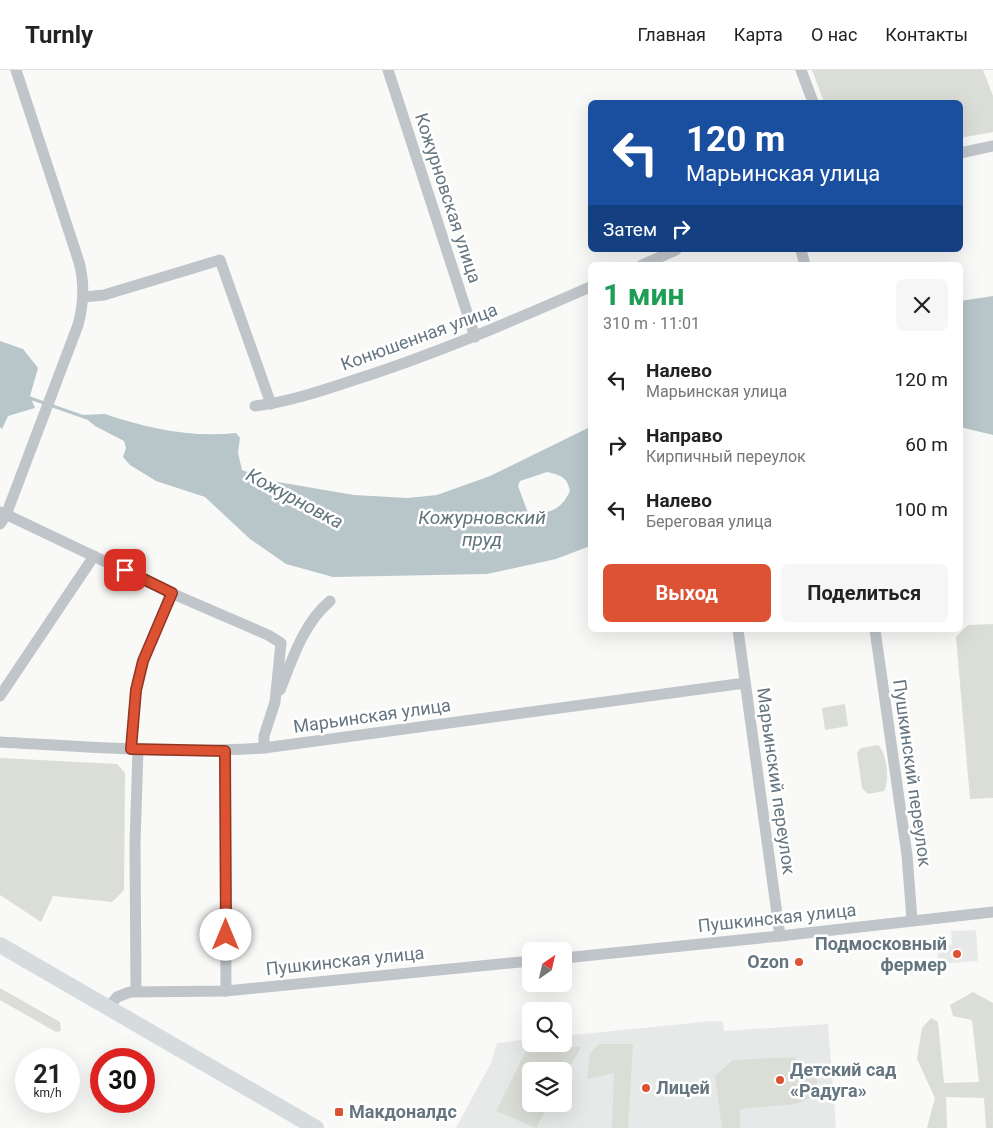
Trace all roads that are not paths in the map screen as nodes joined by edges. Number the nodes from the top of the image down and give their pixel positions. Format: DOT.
graph roads {
  1 [pos="16,70"];
  2 [pos="388,70"];
  3 [pos="801,70"];
  4 [pos="812,100"];
  5 [pos="993,146"];
  6 [pos="963,152"];
  7 [pos="671,252"];
  8 [pos="649,262"];
  9 [pos="588,288"];
  10 [pos="84,297"];
  11 [pos="475,337"];
  12 [pos="271,404"];
  13 [pos="255,406"];
  14 [pos="2,517"];
  15 [pos="94,556"];
  16 [pos="172,593"];
  17 [pos="330,601"];
  18 [pos="738,632"];
  19 [pos="874,632"];
  20 [pos="746,683"];
  21 [pos="0,696"];
  22 [pos="275,702"];
  23 [pos="0,742"];
  24 [pos="264,748"];
  25 [pos="134,750"];
  26 [pos="225,751"];
  27 [pos="993,912"];
  28 [pos="912,920"];
  29 [pos="780,936"];
  30 [pos="0,946"];
  31 [pos="572,957"];
  32 [pos="522,962"];
  33 [pos="136,991"];
  34 [pos="226,991"];
  35 [pos="108,1008"];
  36 [pos="316,1128"];
  1 -- 10 [label="street"];
  2 -- 11 [label="street, Кожурновская улица"];
  3 -- 4 [label="street"];
  5 -- 6 [label="street"];
  7 -- 8 [label="street"];
  9 -- 11 [label="street, Конюшенная улица"];
  10 -- 12 [label="street"];
  10 -- 14 [label="street"];
  11 -- 12 [label="street, Конюшенная улица"];
  12 -- 13 [label="street, Конюшенная улица"];
  14 -- 15 [label="street"];
  15 -- 16 [label="street"];
  15 -- 21 [label="street"];
  16 -- 22 [label="street"];
  16 -- 25 [label="street"];
  17 -- 22 [label="street"];
  18 -- 20 [label="street, Марьинский переулок"];
  19 -- 28 [label="street, Пушкинский переулок"];
  20 -- 24 [label="street, Марьинская улица"];
  20 -- 29 [label="street, Марьинский переулок"];
  22 -- 24 [label="street"];
  23 -- 25 [label="street, Марьинская улица"];
  24 -- 26 [label="street, Марьинская улица"];
  25 -- 26 [label="street, Марьинская улица"];
  25 -- 33 [label="street"];
  26 -- 34 [label="street"];
  27 -- 28 [label="street, Пушкинская улица"];
  28 -- 29 [label="street, Пушкинская улица"];
  29 -- 31 [label="street, Пушкинская улица"];
  30 -- 35 [label="highway"];
  32 -- 34 [label="street, Пушкинская улица"];
  33 -- 34 [label="street, Пушкинская улица"];
  33 -- 35 [label="street, Пушкинская улица"];
  35 -- 36 [label="highway"];
}
